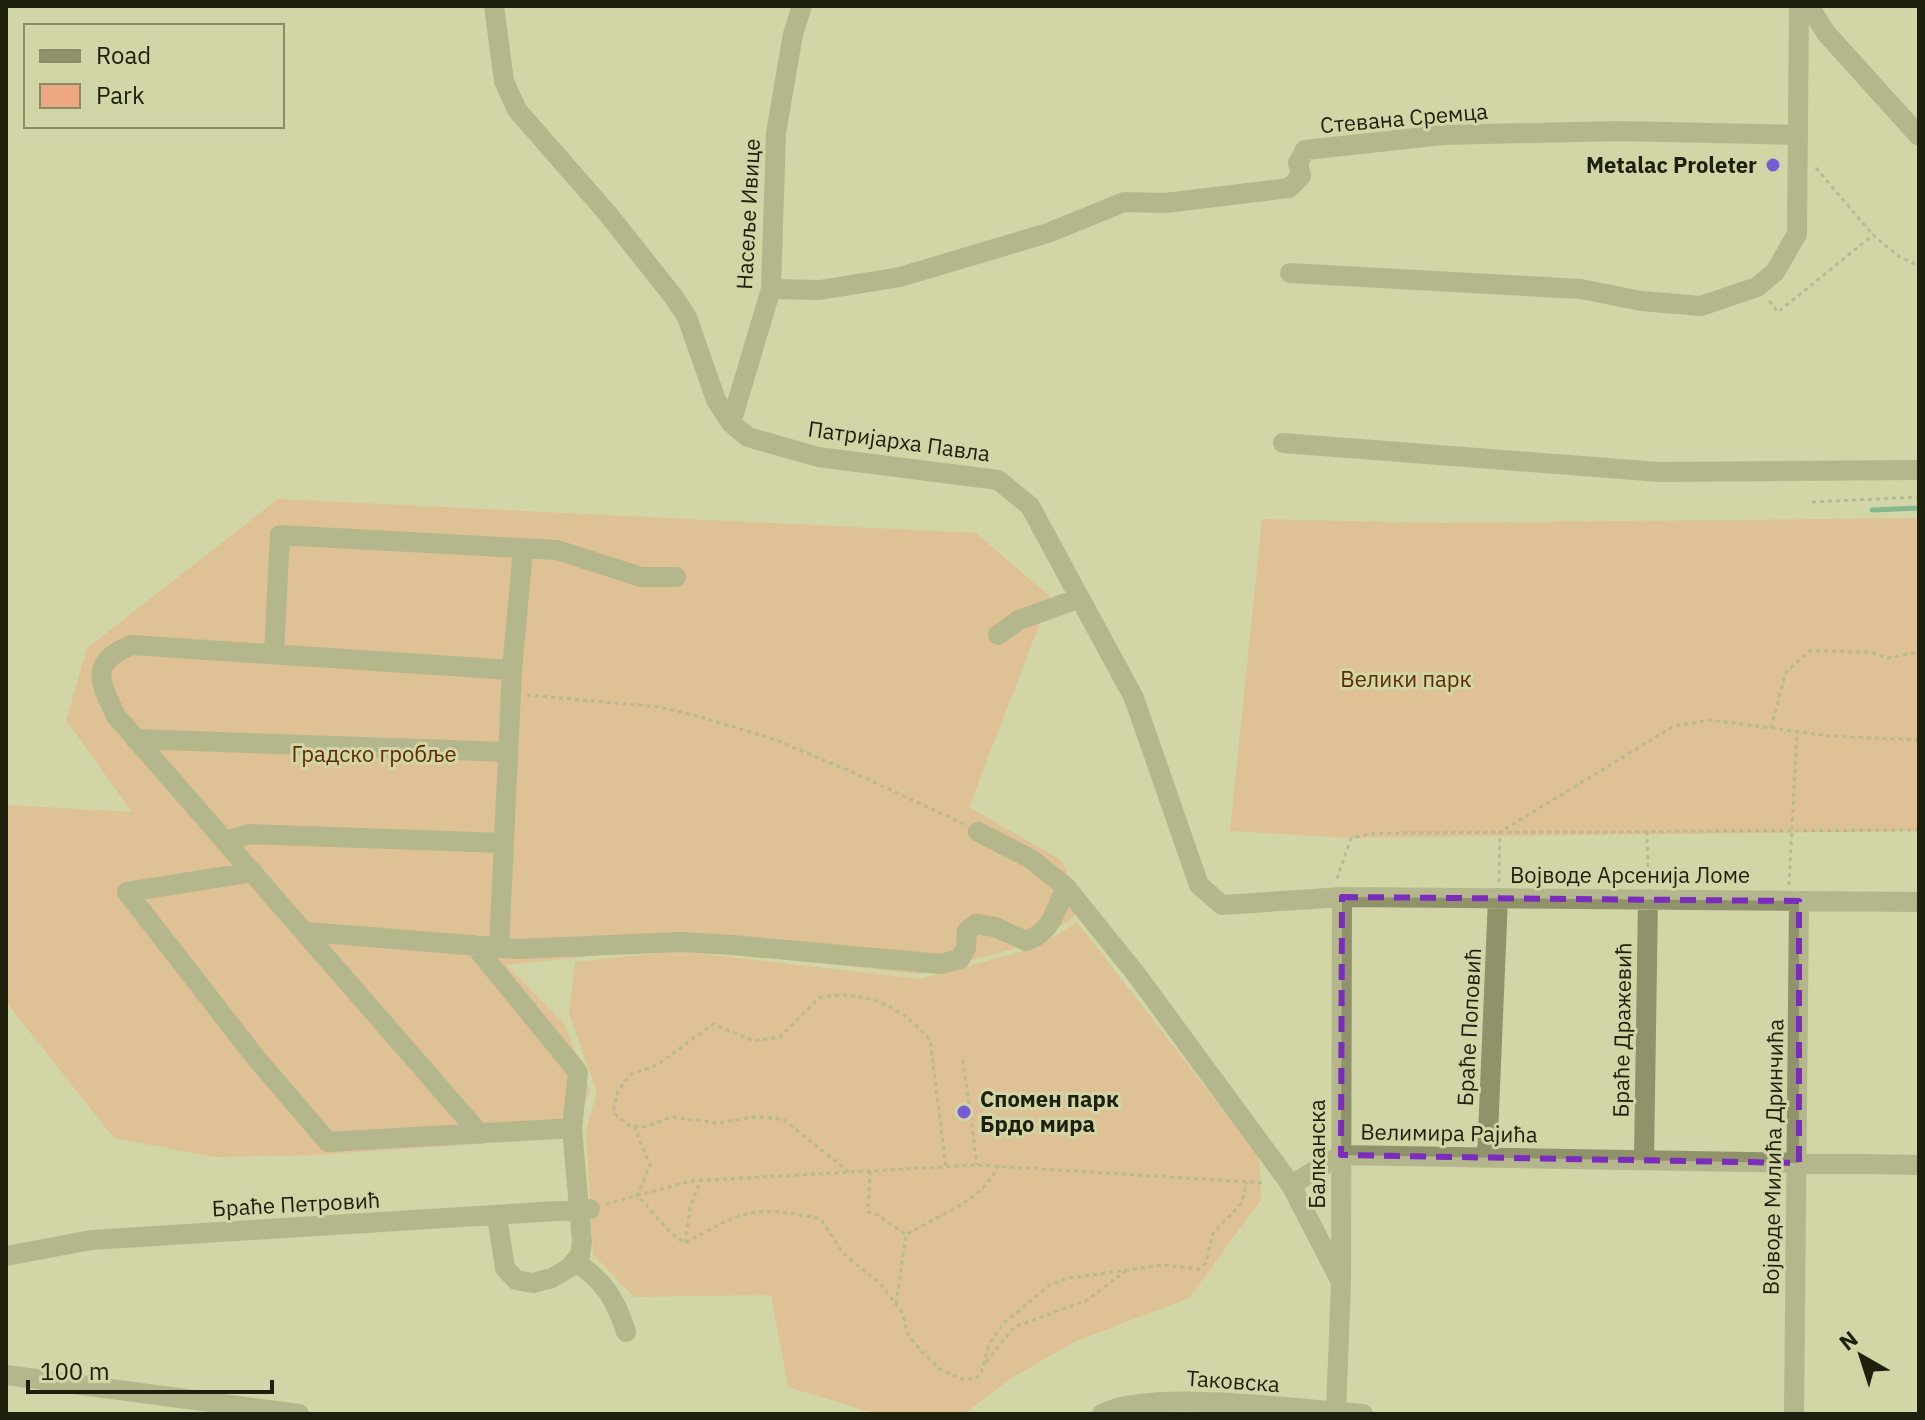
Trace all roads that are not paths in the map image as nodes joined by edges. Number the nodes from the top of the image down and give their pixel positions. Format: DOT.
graph roads {
  1 [pos="494,6"];
  2 [pos="802,6"];
  3 [pos="1812,8"];
  4 [pos="1919,135"];
  5 [pos="1798,141"];
  6 [pos="1290,273"];
  7 [pos="771,289"];
  8 [pos="731,423"];
  9 [pos="1283,443"];
  10 [pos="1919,470"];
  11 [pos="523,550"];
  12 [pos="676,577"];
  13 [pos="1080,598"];
  14 [pos="998,635"];
  15 [pos="274,654"];
  16 [pos="512,670"];
  17 [pos="135,739"];
  18 [pos="508,752"];
  19 [pos="978,832"];
  20 [pos="225,841"];
  21 [pos="504,843"];
  22 [pos="253,872"];
  23 [pos="1066,887"];
  24 [pos="1336,897"];
  25 [pos="1498,898"];
  26 [pos="1648,899"];
  27 [pos="1794,900"];
  28 [pos="1919,902"];
  29 [pos="308,932"];
  30 [pos="474,945"];
  31 [pos="499,947"];
  32 [pos="572,1128"];
  33 [pos="480,1134"];
  34 [pos="1341,1155"];
  35 [pos="1487,1158"];
  36 [pos="1644,1160"];
  37 [pos="1799,1163"];
  38 [pos="1919,1165"];
  39 [pos="1291,1185"];
  40 [pos="585,1209"];
  41 [pos="497,1216"];
  42 [pos="6,1256"];
  43 [pos="575,1262"];
  44 [pos="1341,1282"];
  45 [pos="626,1332"];
  46 [pos="6,1375"];
  47 [pos="1336,1412"];
  48 [pos="299,1414"];
  49 [pos="1102,1414"];
  50 [pos="1363,1414"];
  51 [pos="1794,1414"];
  1 -- 8 [label="street"];
  2 -- 7 [label="street, Насеље Ивице"];
  3 -- 4 [label="street"];
  3 -- 5 [label="street"];
  5 -- 6 [label="street"];
  5 -- 7 [label="street, Стевана Сремца"];
  7 -- 8 [label="street, Насеље Ивице"];
  8 -- 13 [label="street, Патријарха Павла"];
  9 -- 10 [label="street"];
  11 -- 12 [label="street"];
  11 -- 15 [label="street"];
  11 -- 16 [label="street"];
  13 -- 14 [label="street"];
  13 -- 24 [label="street, Патријарха Павла"];
  15 -- 16 [label="street"];
  15 -- 17 [label="street"];
  16 -- 18 [label="street"];
  17 -- 18 [label="street"];
  17 -- 20 [label="street"];
  18 -- 21 [label="street"];
  19 -- 23 [label="street"];
  20 -- 21 [label="street"];
  20 -- 22 [label="street"];
  21 -- 31 [label="street"];
  22 -- 29 [label="street"];
  22 -- 33 [label="street"];
  23 -- 31 [label="street"];
  23 -- 39 [label="street"];
  24 -- 25 [label="street, Војводе Арсенија Ломе"];
  24 -- 34 [label="street, Балканска"];
  25 -- 26 [label="street, Војводе Арсенија Ломе"];
  25 -- 35 [label="street, Браће Поповић"];
  26 -- 27 [label="street, Војводе Арсенија Ломе"];
  26 -- 36 [label="street, Браће Дражевић"];
  27 -- 28 [label="street, Војводе Арсенија Ломе"];
  27 -- 37 [label="street, Војводе Милића Дринчића"];
  29 -- 30 [label="street"];
  29 -- 33 [label="street"];
  30 -- 31 [label="street"];
  30 -- 32 [label="street"];
  32 -- 33 [label="street"];
  32 -- 40 [label="street"];
  34 -- 35 [label="street, Велимира Рајића"];
  34 -- 39 [label="street, Велимира Рајића"];
  34 -- 44 [label="street, Балканска"];
  35 -- 36 [label="street, Велимира Рајића"];
  36 -- 37 [label="street, Велимира Рајића"];
  37 -- 38 [label="street, Велимира Рајића"];
  37 -- 51 [label="street, Војводе Милића Дринчића"];
  39 -- 44 [label="street"];
  40 -- 41 [label="street, Браће Петровић"];
  40 -- 43 [label="street"];
  41 -- 42 [label="street, Браће Петровић"];
  41 -- 43 [label="street"];
  43 -- 45 [label="street"];
  44 -- 47 [label="street, Балканска"];
  46 -- 48 [label="street"];
  47 -- 49 [label="street, Таковска"];
  47 -- 50 [label="street, Таковска"];
}
